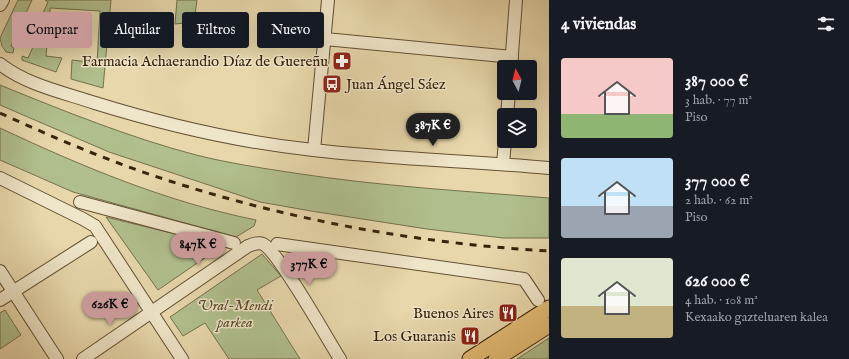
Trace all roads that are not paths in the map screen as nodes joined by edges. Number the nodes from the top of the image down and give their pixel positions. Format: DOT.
graph roads {
  1 [pos="3,0"];
  2 [pos="328,0"];
  3 [pos="516,0"];
  4 [pos="0,5"];
  5 [pos="324,39"];
  6 [pos="323,48"];
  7 [pos="497,60"];
  8 [pos="512,60"];
  9 [pos="0,64"];
  10 [pos="0,74"];
  11 [pos="20,77"];
  12 [pos="504,148"];
  13 [pos="314,150"];
  14 [pos="503,164"];
  15 [pos="549,168"];
  16 [pos="1,180"];
  17 [pos="80,202"];
  18 [pos="91,242"];
  19 [pos="234,243"];
  20 [pos="277,244"];
  21 [pos="0,271"];
  22 [pos="13,292"];
  23 [pos="0,300"];
  24 [pos="543,304"];
  25 [pos="150,313"];
  26 [pos="549,325"];
  27 [pos="57,359"];
  28 [pos="83,359"];
  29 [pos="182,359"];
  30 [pos="340,359"];
  31 [pos="470,359"];
  32 [pos="496,359"];
  1 -- 4 [label="street"];
  2 -- 5 [label="street"];
  3 -- 8 [label="street"];
  5 -- 7 [label="street"];
  6 -- 13 [label="street"];
  9 -- 11 [label="street"];
  10 -- 11 [label="street"];
  11 -- 13 [label="street"];
  12 -- 14 [label="street"];
  13 -- 14 [label="street"];
  14 -- 15 [label="street"];
  16 -- 25 [label="street"];
  17 -- 19 [label="street"];
  18 -- 22 [label="street"];
  20 -- 24 [label="street"];
  21 -- 22 [label="street"];
  22 -- 23 [label="street"];
  22 -- 27 [label="street"];
  24 -- 31 [label="main road"];
  25 -- 28 [label="street"];
  25 -- 29 [label="street"];
  25 -- 30 [label="street"];
  26 -- 32 [label="main road"];
}
